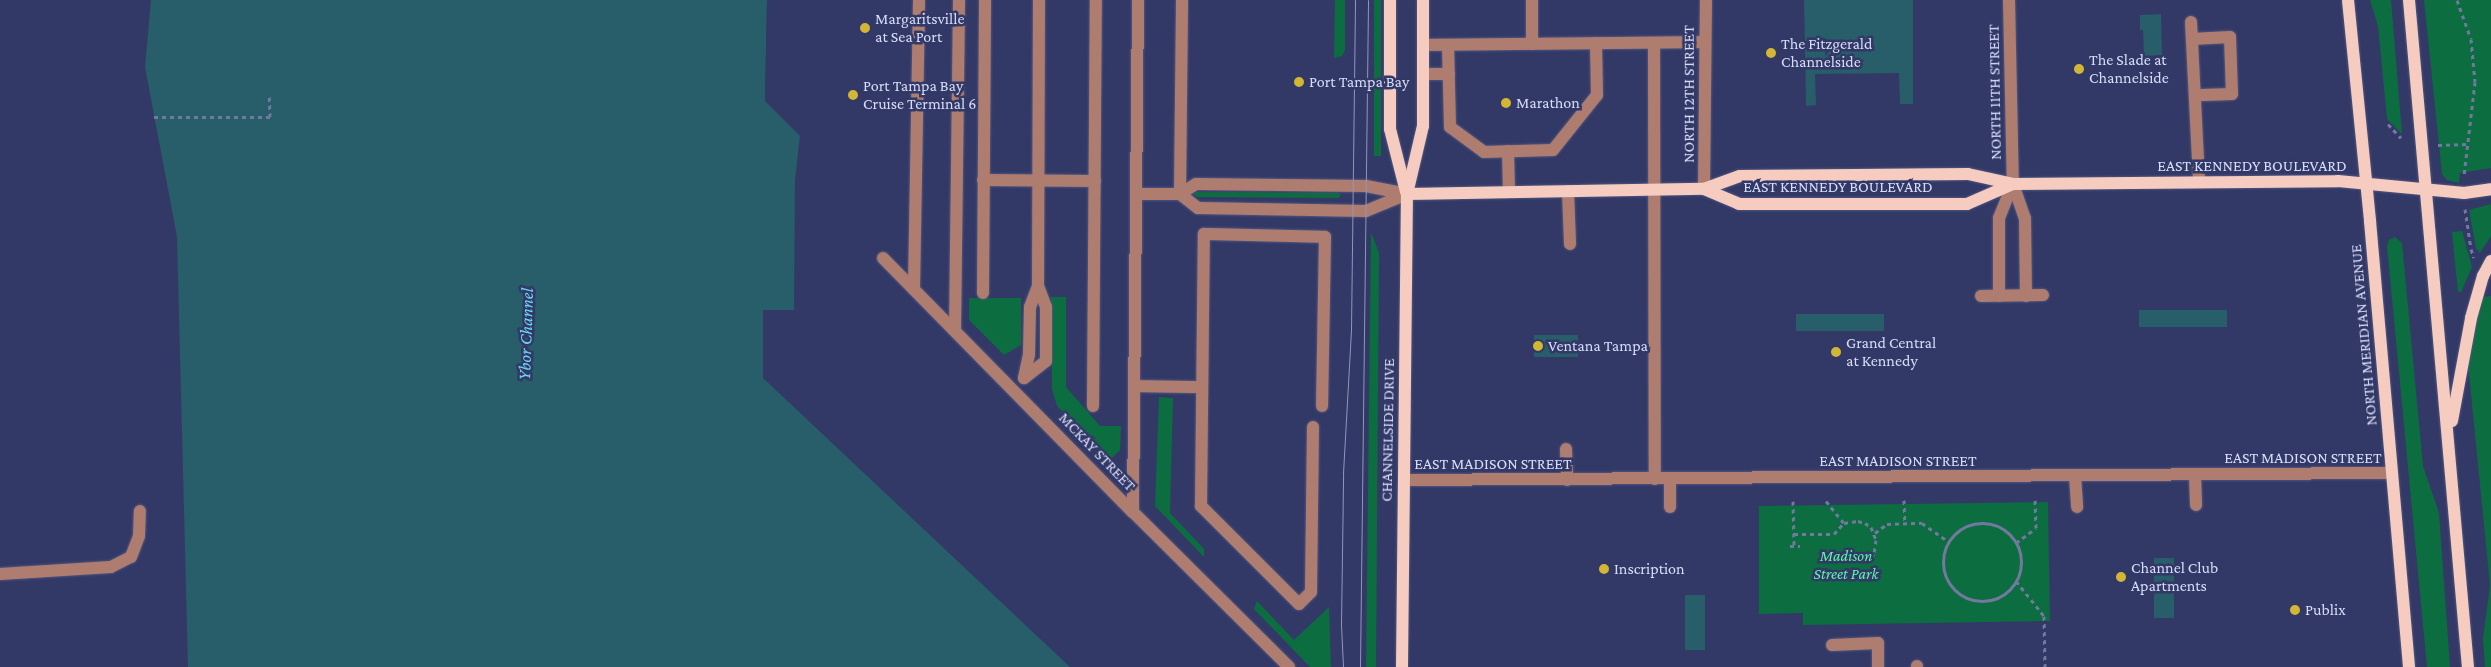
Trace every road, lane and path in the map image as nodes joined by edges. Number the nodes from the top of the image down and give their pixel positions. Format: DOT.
graph roads {
  1 [pos="918,0"];
  2 [pos="959,0"];
  3 [pos="985,0"];
  4 [pos="1039,0"];
  5 [pos="1096,0"];
  6 [pos="1138,0"];
  7 [pos="1182,0"];
  8 [pos="1390,0"];
  9 [pos="1422,0"];
  10 [pos="1532,0"];
  11 [pos="1706,0"];
  12 [pos="2009,0"];
  13 [pos="2409,0"];
  14 [pos="2457,0"];
  15 [pos="2346,1"];
  16 [pos="2191,22"];
  17 [pos="2192,39"];
  18 [pos="1705,42"];
  19 [pos="1596,43"];
  20 [pos="1654,43"];
  21 [pos="1532,44"];
  22 [pos="1423,45"];
  23 [pos="1448,45"];
  24 [pos="1423,74"];
  25 [pos="1449,74"];
  26 [pos="269,94"];
  27 [pos="2195,95"];
  28 [pos="154,116"];
  29 [pos="2388,124"];
  30 [pos="2401,138"];
  31 [pos="2468,144"];
  32 [pos="2438,145"];
  33 [pos="1508,151"];
  34 [pos="983,180"];
  35 [pos="1039,180"];
  36 [pos="1095,181"];
  37 [pos="2199,182"];
  38 [pos="2464,182"];
  39 [pos="2366,183"];
  40 [pos="2013,184"];
  41 [pos="1704,189"];
  42 [pos="2491,189"];
  43 [pos="1568,190"];
  44 [pos="1655,190"];
  45 [pos="1509,191"];
  46 [pos="2427,191"];
  47 [pos="1136,194"];
  48 [pos="1180,194"];
  49 [pos="1407,194"];
  50 [pos="2465,209"];
  51 [pos="1570,244"];
  52 [pos="883,258"];
  53 [pos="2476,261"];
  54 [pos="2491,261"];
  55 [pos="1038,286"];
  56 [pos="914,289"];
  57 [pos="983,293"];
  58 [pos="2043,295"];
  59 [pos="1981,296"];
  60 [pos="1999,296"];
  61 [pos="2026,296"];
  62 [pos="955,331"];
  63 [pos="1024,378"];
  64 [pos="1134,386"];
  65 [pos="1202,388"];
  66 [pos="1013,390"];
  67 [pos="1093,406"];
  68 [pos="1322,406"];
  69 [pos="1312,426"];
  70 [pos="2449,438"];
  71 [pos="1566,449"];
  72 [pos="2392,474"];
  73 [pos="2195,475"];
  74 [pos="2075,476"];
  75 [pos="1655,479"];
  76 [pos="1670,479"];
  77 [pos="1404,480"];
  78 [pos="1567,480"];
  79 [pos="2036,498"];
  80 [pos="1904,500"];
  81 [pos="1793,501"];
  82 [pos="1826,501"];
  83 [pos="2196,505"];
  84 [pos="1670,507"];
  85 [pos="2077,508"];
  86 [pos="140,511"];
  87 [pos="1133,512"];
  88 [pos="1844,523"];
  89 [pos="1905,524"];
  90 [pos="1875,533"];
  91 [pos="1794,534"];
  92 [pos="1949,542"];
  93 [pos="2016,543"];
  94 [pos="1800,546"];
  95 [pos="1867,561"];
  96 [pos="0,574"];
  97 [pos="2016,580"];
  98 [pos="1832,645"];
  99 [pos="1289,667"];
  100 [pos="1402,667"];
  101 [pos="1878,667"];
  102 [pos="2046,667"];
  103 [pos="2409,667"];
  104 [pos="2468,667"];
  1 -- 56 [label="street"];
  2 -- 62 [label="street"];
  3 -- 34 [label="street"];
  4 -- 35 [label="street"];
  5 -- 36 [label="street"];
  6 -- 47 [label="street"];
  7 -- 48 [label="street"];
  8 -- 49 [label="main road, CHANNELSIDE DRIVE"];
  9 -- 22 [label="main road, CHANNELSIDE DRIVE"];
  10 -- 21 [label="street"];
  11 -- 18 [label="street, NORTH 12TH STREET"];
  12 -- 40 [label="street, NORTH 11TH STREET"];
  13 -- 46 [label="main road"];
  14 -- 31 [label="path"];
  15 -- 39 [label="main road, NORTH MERIDIAN AVENUE"];
  16 -- 17 [label="street"];
  17 -- 27 [label="street"];
  17 -- 27 [label="street"];
  18 -- 20 [label="street"];
  18 -- 41 [label="street, NORTH 12TH STREET"];
  19 -- 20 [label="street"];
  19 -- 21 [label="street"];
  19 -- 33 [label="street"];
  20 -- 44 [label="street"];
  21 -- 23 [label="street"];
  22 -- 23 [label="street"];
  22 -- 24 [label="main road, CHANNELSIDE DRIVE"];
  23 -- 25 [label="street"];
  24 -- 25 [label="street"];
  24 -- 49 [label="main road, CHANNELSIDE DRIVE"];
  25 -- 33 [label="street"];
  26 -- 28 [label="path"];
  27 -- 37 [label="street"];
  29 -- 30 [label="path"];
  31 -- 32 [label="path"];
  31 -- 38 [label="path"];
  33 -- 45 [label="street"];
  34 -- 35 [label="street"];
  34 -- 57 [label="street"];
  35 -- 36 [label="street"];
  35 -- 55 [label="street"];
  36 -- 67 [label="street"];
  37 -- 39 [label="main road, EAST KENNEDY BOULEVARD"];
  37 -- 40 [label="main road, EAST KENNEDY BOULEVARD"];
  39 -- 46 [label="main road, EAST KENNEDY BOULEVARD"];
  39 -- 72 [label="main road, NORTH MERIDIAN AVENUE"];
  40 -- 41 [label="main road, EAST KENNEDY BOULEVARD"];
  40 -- 41 [label="main road, EAST KENNEDY BOULEVARD"];
  40 -- 60 [label="street"];
  40 -- 61 [label="street"];
  41 -- 44 [label="main road"];
  42 -- 46 [label="main road, EAST KENNEDY BOULEVARD"];
  43 -- 44 [label="main road"];
  43 -- 45 [label="main road"];
  43 -- 51 [label="street"];
  44 -- 75 [label="street"];
  45 -- 49 [label="main road"];
  46 -- 70 [label="main road"];
  47 -- 48 [label="street"];
  47 -- 64 [label="street"];
  48 -- 49 [label="street"];
  48 -- 49 [label="street"];
  49 -- 77 [label="main road, CHANNELSIDE DRIVE"];
  50 -- 53 [label="path"];
  52 -- 56 [label="street, MCKAY STREET"];
  54 -- 70 [label="main road"];
  55 -- 63 [label="street"];
  55 -- 63 [label="street"];
  56 -- 62 [label="street, MCKAY STREET"];
  58 -- 61 [label="street"];
  59 -- 60 [label="street"];
  60 -- 61 [label="street"];
  62 -- 66 [label="street, MCKAY STREET"];
  63 -- 66 [label="street"];
  64 -- 65 [label="street"];
  64 -- 87 [label="street"];
  65 -- 68 [label="street"];
  65 -- 69 [label="street"];
  66 -- 87 [label="street, MCKAY STREET"];
  70 -- 104 [label="main road"];
  71 -- 78 [label="street"];
  72 -- 73 [label="street, EAST MADISON STREET"];
  72 -- 103 [label="main road, NORTH MERIDIAN AVENUE"];
  73 -- 74 [label="street, EAST MADISON STREET"];
  73 -- 83 [label="street"];
  74 -- 76 [label="street, EAST MADISON STREET"];
  74 -- 85 [label="street"];
  75 -- 76 [label="street, EAST MADISON STREET"];
  75 -- 78 [label="street, EAST MADISON STREET"];
  76 -- 84 [label="street"];
  77 -- 78 [label="street, EAST MADISON STREET"];
  77 -- 100 [label="main road, CHANNELSIDE DRIVE"];
  79 -- 93 [label="path"];
  80 -- 89 [label="path"];
  81 -- 91 [label="path"];
  82 -- 88 [label="path"];
  86 -- 96 [label="street"];
  87 -- 99 [label="street, MCKAY STREET"];
  88 -- 90 [label="path"];
  88 -- 91 [label="path"];
  89 -- 90 [label="path"];
  89 -- 92 [label="path"];
  90 -- 95 [label="path"];
  91 -- 94 [label="path"];
  92 -- 93 [label="path"];
  92 -- 97 [label="path"];
  93 -- 97 [label="path"];
  97 -- 102 [label="path"];
  98 -- 101 [label="street"];
}
